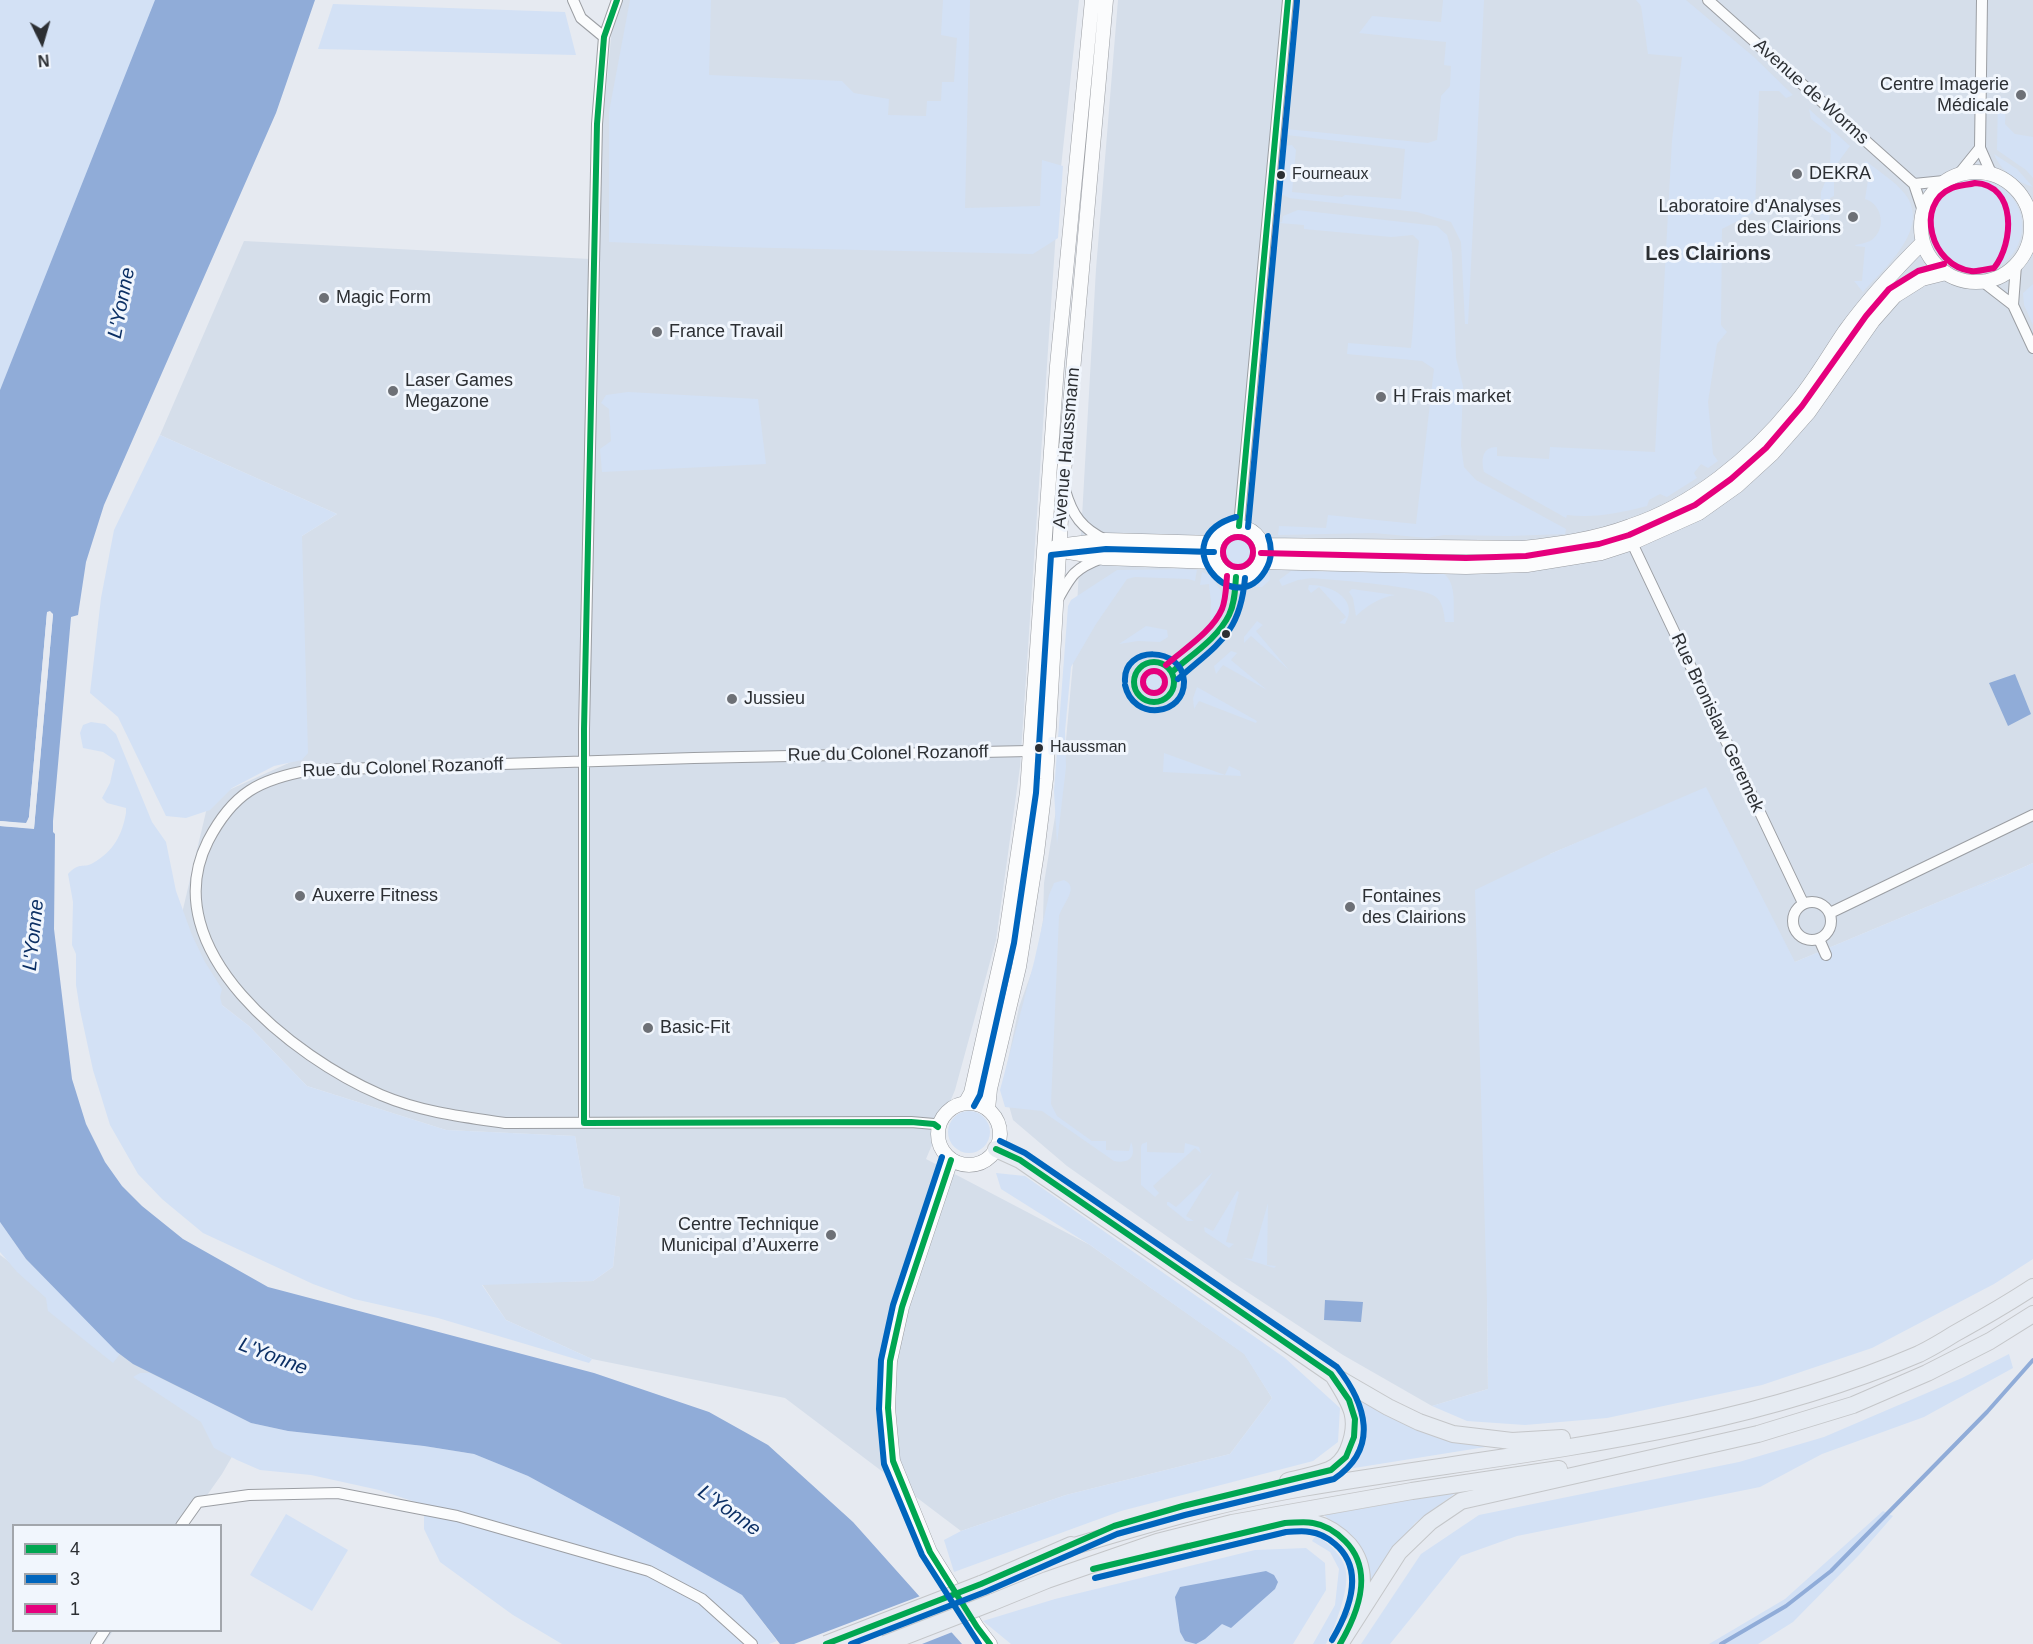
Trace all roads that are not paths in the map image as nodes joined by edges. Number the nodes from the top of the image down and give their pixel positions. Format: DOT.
graph roads {
  1 [pos="573,0"];
  2 [pos="617,0"];
  3 [pos="1092,0"];
  4 [pos="1106,0"];
  5 [pos="1288,0"];
  6 [pos="1708,0"];
  7 [pos="1982,0"];
  8 [pos="604,37"];
  9 [pos="1980,148"];
  10 [pos="1990,173"];
  11 [pos="1959,174"];
  12 [pos="1944,181"];
  13 [pos="1914,184"];
  14 [pos="2016,189"];
  15 [pos="2033,193"];
  16 [pos="1923,211"];
  17 [pos="2032,234"];
  18 [pos="1923,242"];
  19 [pos="2016,265"];
  20 [pos="1946,273"];
  21 [pos="1982,281"];
  22 [pos="2013,305"];
  23 [pos="2033,348"];
  24 [pos="1063,484"];
  25 [pos="1239,526"];
  26 [pos="1107,540"];
  27 [pos="1214,543"];
  28 [pos="1632,543"];
  29 [pos="1262,545"];
  30 [pos="1043,547"];
  31 [pos="1059,548"];
  32 [pos="1104,558"];
  33 [pos="1215,562"];
  34 [pos="1261,562"];
  35 [pos="1056,602"];
  36 [pos="1029,751"];
  37 [pos="584,762"];
  38 [pos="2033,815"];
  39 [pos="1803,903"];
  40 [pos="1830,913"];
  41 [pos="1819,939"];
  42 [pos="1826,955"];
  43 [pos="966,1102"];
  44 [pos="988,1108"];
  45 [pos="584,1123"];
  46 [pos="938,1127"];
  47 [pos="996,1149"];
  48 [pos="951,1160"];
  49 [pos="2033,1287"];
  50 [pos="2033,1314"];
  51 [pos="1331,1374"];
  52 [pos="1632,1435"];
  53 [pos="1676,1451"];
  54 [pos="182,1524"];
  55 [pos="1061,1550"];
  56 [pos="1047,1580"];
  57 [pos="1353,1623"];
  58 [pos="752,1644"];
  59 [pos="826,1644"];
  60 [pos="885,1644"];
  61 [pos="990,1644"];
  62 [pos="1340,1644"];
  1 -- 8 [label="street"];
  2 -- 8 [label="street"];
  3 -- 30 [label="street, Avenue Haussmann"];
  4 -- 24 [label="street, Avenue Haussmann"];
  5 -- 25 [label="street"];
  6 -- 13 [label="street, Avenue de Worms"];
  7 -- 9 [label="street"];
  8 -- 37 [label="street"];
  9 -- 10 [label="street"];
  9 -- 11 [label="street"];
  10 -- 11 [label="street"];
  10 -- 14 [label="street"];
  11 -- 12 [label="street"];
  12 -- 13 [label="street"];
  12 -- 16 [label="street"];
  13 -- 16 [label="street, Avenue de Worms"];
  14 -- 15 [label="street"];
  14 -- 17 [label="street"];
  16 -- 18 [label="street"];
  17 -- 19 [label="street"];
  18 -- 20 [label="street"];
  18 -- 29 [label="street"];
  19 -- 21 [label="street"];
  19 -- 22 [label="street"];
  20 -- 21 [label="street"];
  20 -- 28 [label="street"];
  21 -- 22 [label="street"];
  22 -- 23 [label="street"];
  24 -- 26 [label="street"];
  24 -- 31 [label="street, Avenue Haussmann"];
  25 -- 27 [label="street"];
  25 -- 29 [label="street"];
  26 -- 27 [label="street"];
  26 -- 31 [label="street"];
  27 -- 33 [label="street"];
  28 -- 34 [label="street"];
  28 -- 39 [label="street, Rue Bronislaw Geremek"];
  29 -- 34 [label="street"];
  30 -- 31 [label="street"];
  30 -- 36 [label="street, Avenue Haussmann"];
  31 -- 32 [label="street"];
  31 -- 35 [label="street, Avenue Haussmann"];
  32 -- 33 [label="street"];
  32 -- 35 [label="street"];
  33 -- 34 [label="street"];
  35 -- 44 [label="street, Avenue Haussmann"];
  36 -- 37 [label="street, Rue du Colonel Rozanoff"];
  36 -- 43 [label="street, Avenue Haussmann"];
  37 -- 45 [label="street"];
  37 -- 45 [label="street, Rue du Colonel Rozanoff"];
  38 -- 40 [label="street"];
  39 -- 40 [label="street"];
  39 -- 41 [label="street"];
  40 -- 41 [label="street"];
  41 -- 42 [label="street"];
  43 -- 44 [label="street"];
  43 -- 46 [label="street"];
  44 -- 47 [label="street"];
  45 -- 46 [label="street, Rue du Colonel Rozanoff"];
  46 -- 48 [label="street"];
  47 -- 48 [label="street"];
  47 -- 51 [label="main road"];
  48 -- 61 [label="street"];
  49 -- 52 [label="main road"];
  50 -- 53 [label="main road"];
  51 -- 52 [label="main road"];
  51 -- 55 [label="main road"];
  52 -- 55 [label="main road"];
  53 -- 56 [label="main road"];
  53 -- 57 [label="main road"];
  54 -- 58 [label="street"];
  55 -- 59 [label="main road, bridge"];
  56 -- 57 [label="main road"];
  56 -- 60 [label="main road, bridge"];
  57 -- 62 [label="main road"];
}
